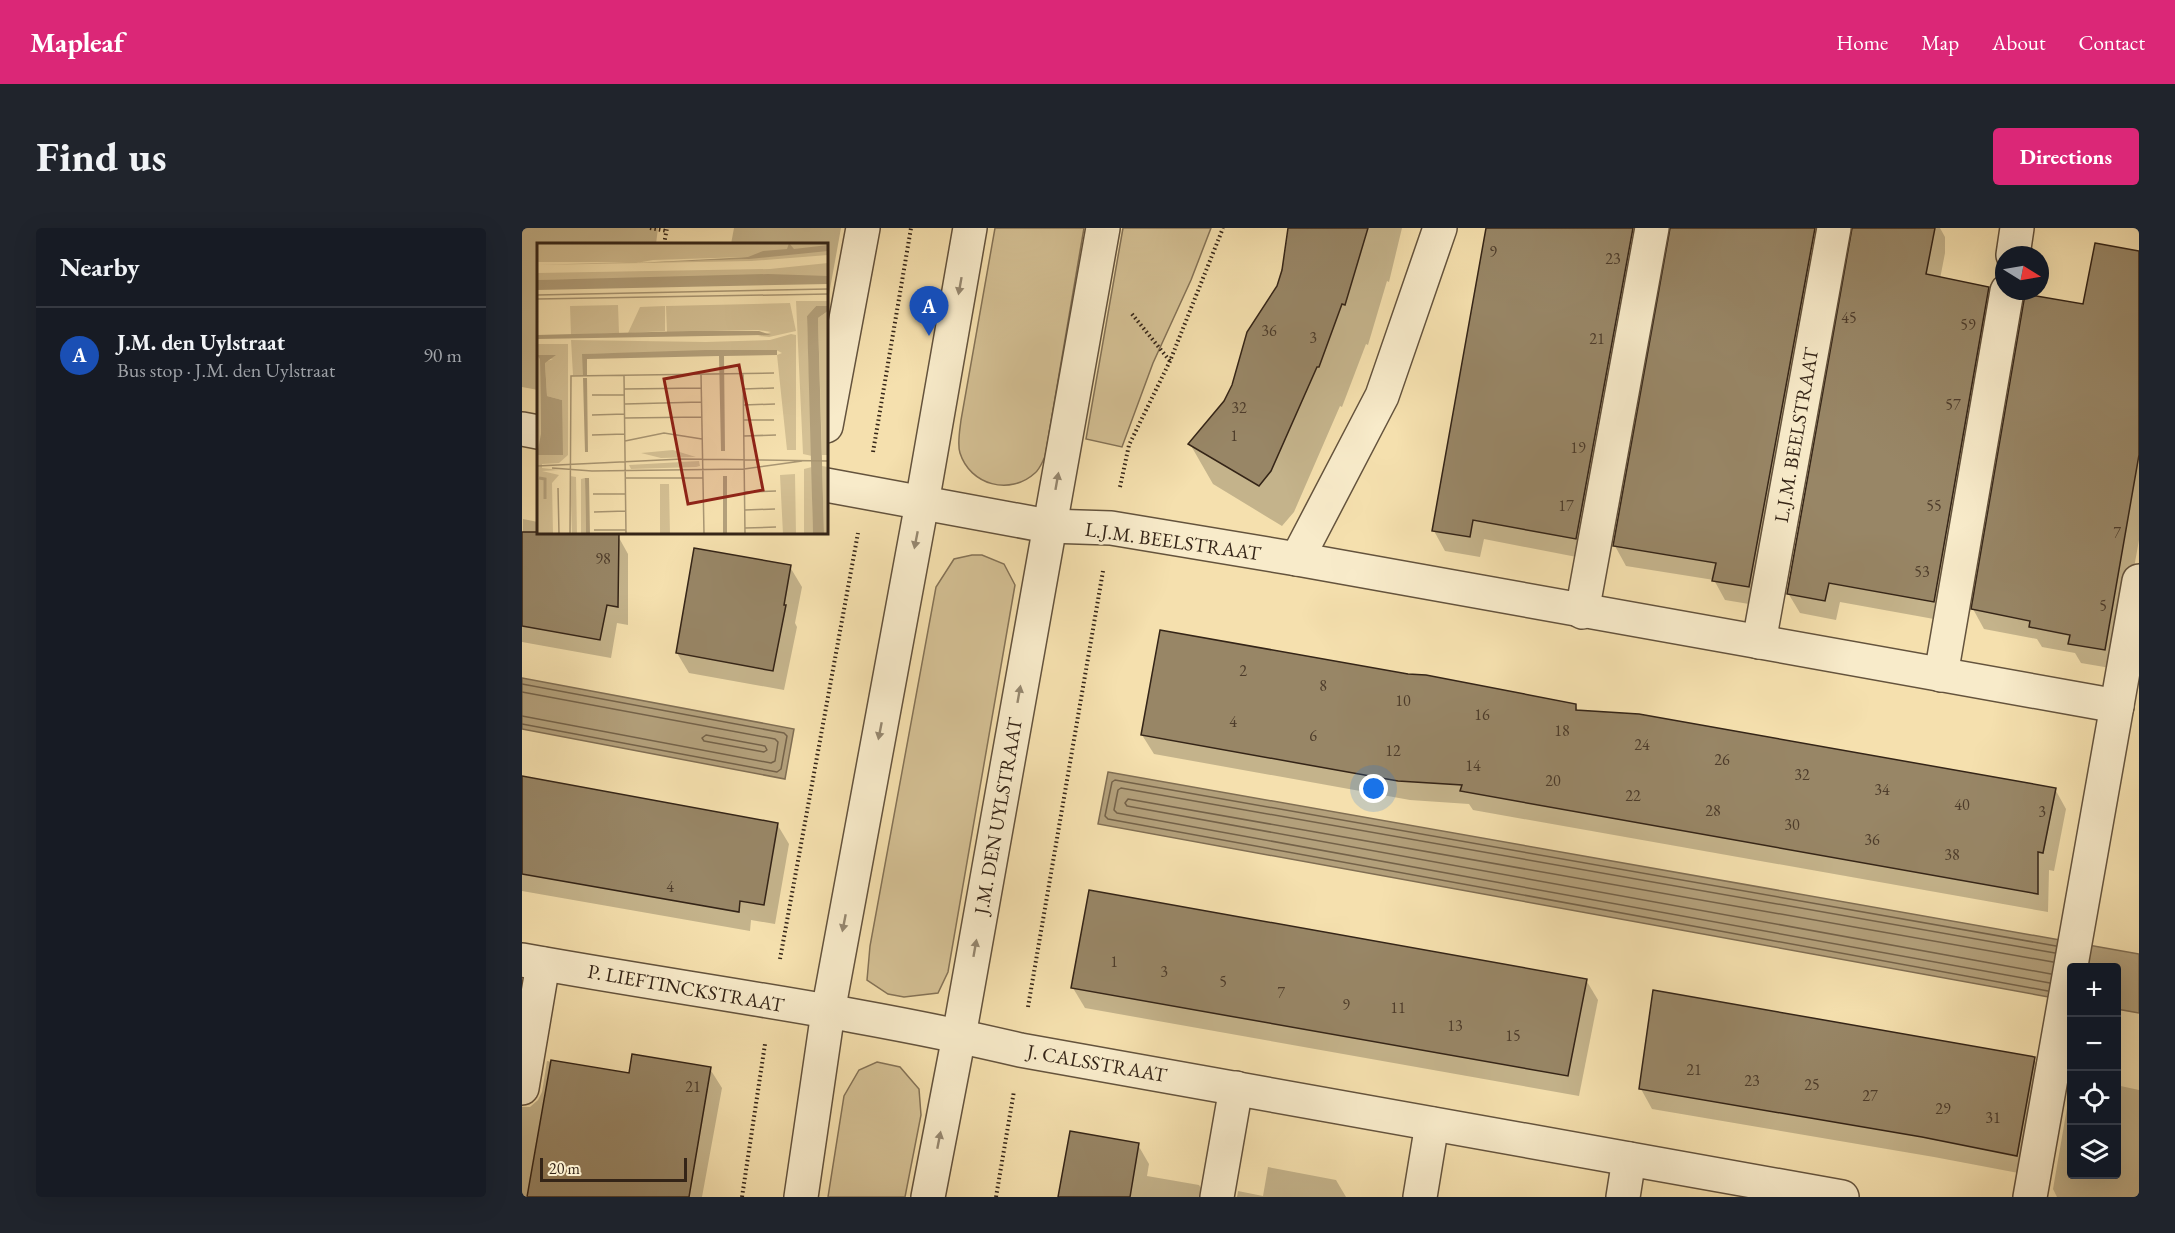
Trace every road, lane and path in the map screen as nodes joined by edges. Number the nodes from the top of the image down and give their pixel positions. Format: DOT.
graph roads {
  1 [pos="650,228"];
  2 [pos="863,228"];
  3 [pos="911,228"];
  4 [pos="970,228"];
  5 [pos="1103,228"];
  6 [pos="1223,228"];
  7 [pos="1440,228"];
  8 [pos="1652,228"];
  9 [pos="1834,228"];
  10 [pos="2017,228"];
  11 [pos="667,229"];
  12 [pos="2014,246"];
  13 [pos="2005,300"];
  14 [pos="828,415"];
  15 [pos="522,429"];
  16 [pos="537,432"];
  17 [pos="828,485"];
  18 [pos="866,493"];
  19 [pos="922,503"];
  20 [pos="1048,526"];
  21 [pos="1111,528"];
  22 [pos="1297,559"];
  23 [pos="2139,580"];
  24 [pos="1582,612"];
  25 [pos="1759,642"];
  26 [pos="1941,675"];
  27 [pos="2117,706"];
  28 [pos="533,962"];
  29 [pos="772,1002"];
  30 [pos="828,1012"];
  31 [pos="959,1036"];
  32 [pos="1020,1050"];
  33 [pos="522,1088"];
  34 [pos="1236,1088"];
  35 [pos="1432,1124"];
  36 [pos="1629,1159"];
  37 [pos="1832,1196"];
  38 [pos="742,1197"];
  39 [pos="801,1197"];
  40 [pos="928,1197"];
  41 [pos="996,1197"];
  42 [pos="1217,1197"];
  43 [pos="1420,1197"];
  44 [pos="1623,1197"];
  45 [pos="2030,1197"];
  1 -- 11 [label="path"];
  2 -- 14 [label="street"];
  3 -- 18 [label="path"];
  4 -- 19 [label="street, one-way"];
  20 -- 5 [label="street, J.M. DEN UYLSTRAAT, one-way"];
  6 -- 21 [label="path"];
  7 -- 22 [label="street"];
  8 -- 24 [label="street"];
  9 -- 25 [label="street, L.J.M. BEELSTRAAT"];
  10 -- 12 [label="street"];
  13 -- 26 [label="street"];
  15 -- 16 [label="street"];
  17 -- 18 [label="street"];
  18 -- 19 [label="street"];
  18 -- 29 [label="path"];
  19 -- 20 [label="street"];
  19 -- 30 [label="street, one-way"];
  20 -- 21 [label="street, L.J.M. BEELSTRAAT"];
  31 -- 20 [label="street, J.M. DEN UYLSTRAAT, one-way"];
  21 -- 22 [label="street, L.J.M. BEELSTRAAT"];
  21 -- 32 [label="path"];
  22 -- 24 [label="street, L.J.M. BEELSTRAAT"];
  23 -- 27 [label="street"];
  24 -- 25 [label="street, L.J.M. BEELSTRAAT"];
  25 -- 26 [label="street, L.J.M. BEELSTRAAT"];
  26 -- 27 [label="street, L.J.M. BEELSTRAAT"];
  27 -- 45 [label="street"];
  28 -- 29 [label="street, P. LIEFTINCKSTRAAT"];
  28 -- 33 [label="street, P. LIEFTINCKSTRAAT"];
  29 -- 30 [label="street, P. LIEFTINCKSTRAAT"];
  29 -- 38 [label="path"];
  30 -- 31 [label="street"];
  30 -- 39 [label="street"];
  31 -- 32 [label="street, J. CALSSTRAAT"];
  40 -- 31 [label="street, J.M. DEN UYLSTRAAT, one-way"];
  32 -- 34 [label="street, J. CALSSTRAAT"];
  32 -- 41 [label="path"];
  34 -- 35 [label="street, J. CALSSTRAAT"];
  34 -- 42 [label="street"];
  35 -- 36 [label="street, J. CALSSTRAAT"];
  35 -- 43 [label="street"];
  36 -- 37 [label="street, J. CALSSTRAAT"];
  36 -- 44 [label="street"];
}
